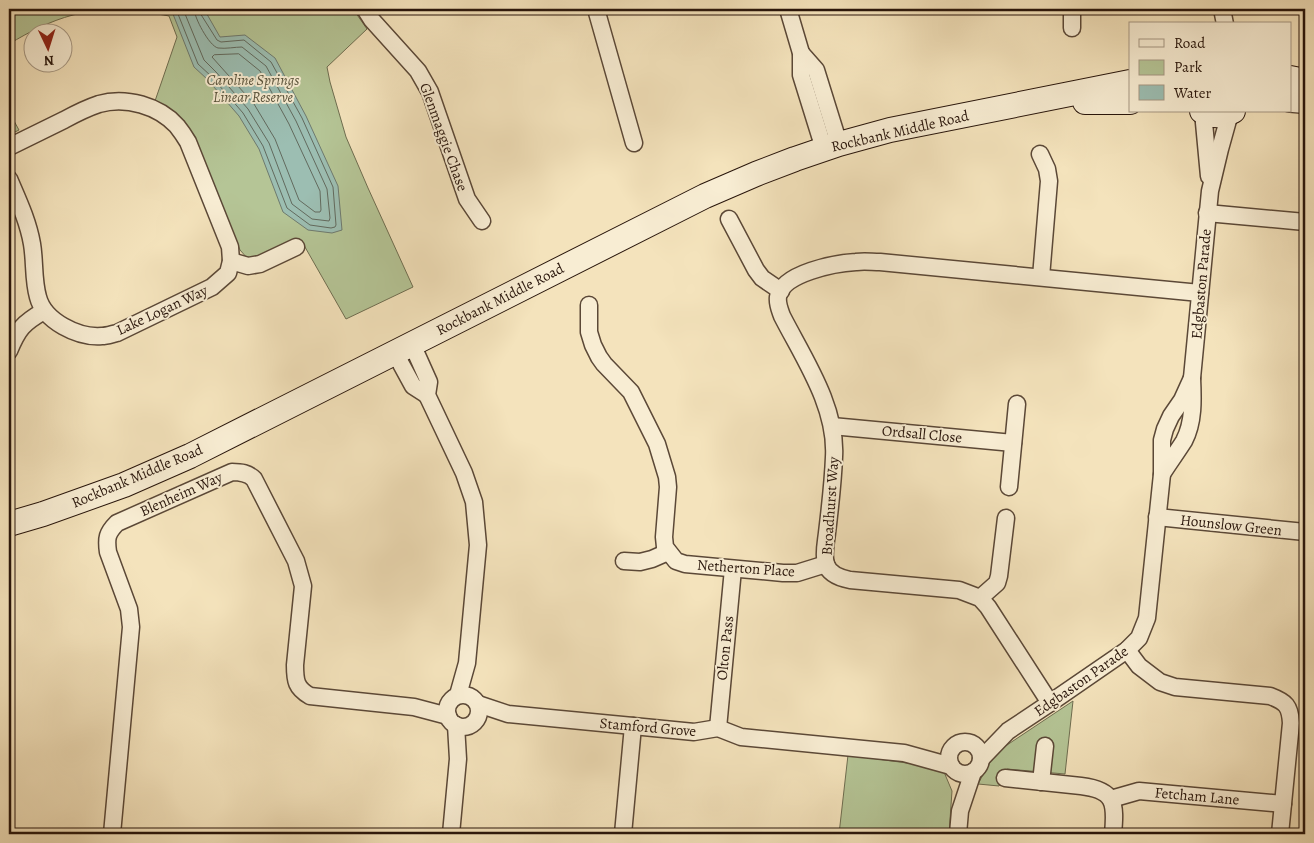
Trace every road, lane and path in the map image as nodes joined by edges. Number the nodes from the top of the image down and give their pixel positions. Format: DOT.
graph roads {
  1 [pos="365,9"];
  2 [pos="596,9"];
  3 [pos="788,9"];
  4 [pos="1072,9"];
  5 [pos="1220,9"];
  6 [pos="1217,22"];
  7 [pos="1224,22"];
  8 [pos="1072,28"];
  9 [pos="1292,78"];
  10 [pos="1305,81"];
  11 [pos="1129,82"];
  12 [pos="1292,100"];
  13 [pos="1305,101"];
  14 [pos="1129,102"];
  15 [pos="1004,108"];
  16 [pos="1202,112"];
  17 [pos="1204,112"];
  18 [pos="1232,112"];
  19 [pos="634,142"];
  20 [pos="9,147"];
  21 [pos="832,147"];
  22 [pos="1040,154"];
  23 [pos="9,179"];
  24 [pos="1210,191"];
  25 [pos="1208,213"];
  26 [pos="730,219"];
  27 [pos="482,221"];
  28 [pos="1305,222"];
  29 [pos="296,247"];
  30 [pos="231,261"];
  31 [pos="1041,277"];
  32 [pos="780,291"];
  33 [pos="1200,292"];
  34 [pos="589,305"];
  35 [pos="44,311"];
  36 [pos="403,348"];
  37 [pos="9,351"];
  38 [pos="1192,378"];
  39 [pos="1017,404"];
  40 [pos="832,426"];
  41 [pos="1013,443"];
  42 [pos="1162,474"];
  43 [pos="1009,487"];
  44 [pos="1157,517"];
  45 [pos="1006,518"];
  46 [pos="9,524"];
  47 [pos="1305,532"];
  48 [pos="668,552"];
  49 [pos="624,561"];
  50 [pos="826,564"];
  51 [pos="733,568"];
  52 [pos="980,598"];
  53 [pos="1127,650"];
  54 [pos="1050,703"];
  55 [pos="463,711"];
  56 [pos="633,726"];
  57 [pos="718,728"];
  58 [pos="1008,731"];
  59 [pos="971,744"];
  60 [pos="1045,746"];
  61 [pos="952,749"];
  62 [pos="904,753"];
  63 [pos="977,765"];
  64 [pos="953,769"];
  65 [pos="1004,778"];
  66 [pos="1041,782"];
  67 [pos="1111,799"];
  68 [pos="1283,804"];
  69 [pos="960,810"];
  70 [pos="112,834"];
  71 [pos="451,834"];
  72 [pos="623,834"];
  73 [pos="958,834"];
  74 [pos="1113,834"];
  75 [pos="1280,834"];
  1 -- 27 [label="street, Glenmaggie Chase"];
  2 -- 19 [label="street"];
  3 -- 21 [label="street"];
  4 -- 8 [label="street"];
  5 -- 6 [label="street"];
  5 -- 7 [label="street"];
  9 -- 10 [label="street"];
  11 -- 15 [label="street, Rockbank Middle Road"];
  12 -- 13 [label="street"];
  14 -- 15 [label="street, Rockbank Middle Road"];
  15 -- 21 [label="street, Rockbank Middle Road"];
  16 -- 24 [label="street, Edgbaston Parade"];
  17 -- 18 [label="street"];
  18 -- 24 [label="street, Edgbaston Parade"];
  20 -- 30 [label="street"];
  21 -- 36 [label="street, Rockbank Middle Road"];
  22 -- 31 [label="street"];
  23 -- 35 [label="street"];
  24 -- 25 [label="street, Edgbaston Parade"];
  25 -- 28 [label="street"];
  25 -- 33 [label="street, Edgbaston Parade"];
  26 -- 32 [label="street"];
  29 -- 30 [label="street"];
  30 -- 35 [label="street, Lake Logan Way"];
  31 -- 32 [label="street"];
  31 -- 33 [label="street"];
  32 -- 40 [label="street, Broadhurst Way"];
  33 -- 38 [label="street, Edgbaston Parade"];
  34 -- 48 [label="street"];
  35 -- 37 [label="street"];
  36 -- 46 [label="street, Rockbank Middle Road"];
  36 -- 55 [label="street"];
  38 -- 42 [label="street, Edgbaston Parade"];
  38 -- 42 [label="street, Edgbaston Parade"];
  39 -- 41 [label="street"];
  40 -- 41 [label="street, Ordsall Close"];
  40 -- 50 [label="street, Broadhurst Way"];
  41 -- 43 [label="street"];
  42 -- 44 [label="street, Edgbaston Parade"];
  44 -- 47 [label="street, Hounslow Green"];
  44 -- 53 [label="street, Edgbaston Parade"];
  45 -- 52 [label="street"];
  48 -- 49 [label="street"];
  48 -- 51 [label="street, Netherton Place"];
  50 -- 51 [label="street, Netherton Place"];
  50 -- 52 [label="street, Broadhurst Way"];
  51 -- 57 [label="street, Olton Pass"];
  52 -- 54 [label="street"];
  53 -- 54 [label="street, Edgbaston Parade"];
  53 -- 68 [label="street"];
  54 -- 58 [label="street, Edgbaston Parade"];
  55 -- 56 [label="street, Stamford Grove"];
  55 -- 70 [label="street, Blenheim Way"];
  55 -- 71 [label="street"];
  56 -- 57 [label="street, Stamford Grove"];
  56 -- 72 [label="street"];
  57 -- 62 [label="street, Stamford Grove"];
  58 -- 59 [label="street, Edgbaston Parade"];
  58 -- 63 [label="street, Edgbaston Parade"];
  59 -- 61 [label="street"];
  59 -- 63 [label="street"];
  60 -- 66 [label="street"];
  61 -- 62 [label="street, Stamford Grove"];
  61 -- 64 [label="street"];
  62 -- 64 [label="street, Stamford Grove"];
  63 -- 64 [label="street"];
  63 -- 69 [label="street, Edgbaston Parade"];
  64 -- 69 [label="street, Edgbaston Parade"];
  65 -- 66 [label="street"];
  66 -- 67 [label="street"];
  67 -- 68 [label="street, Fetcham Lane"];
  67 -- 74 [label="street"];
  68 -- 75 [label="street"];
  69 -- 73 [label="street, Edgbaston Parade"];
}
